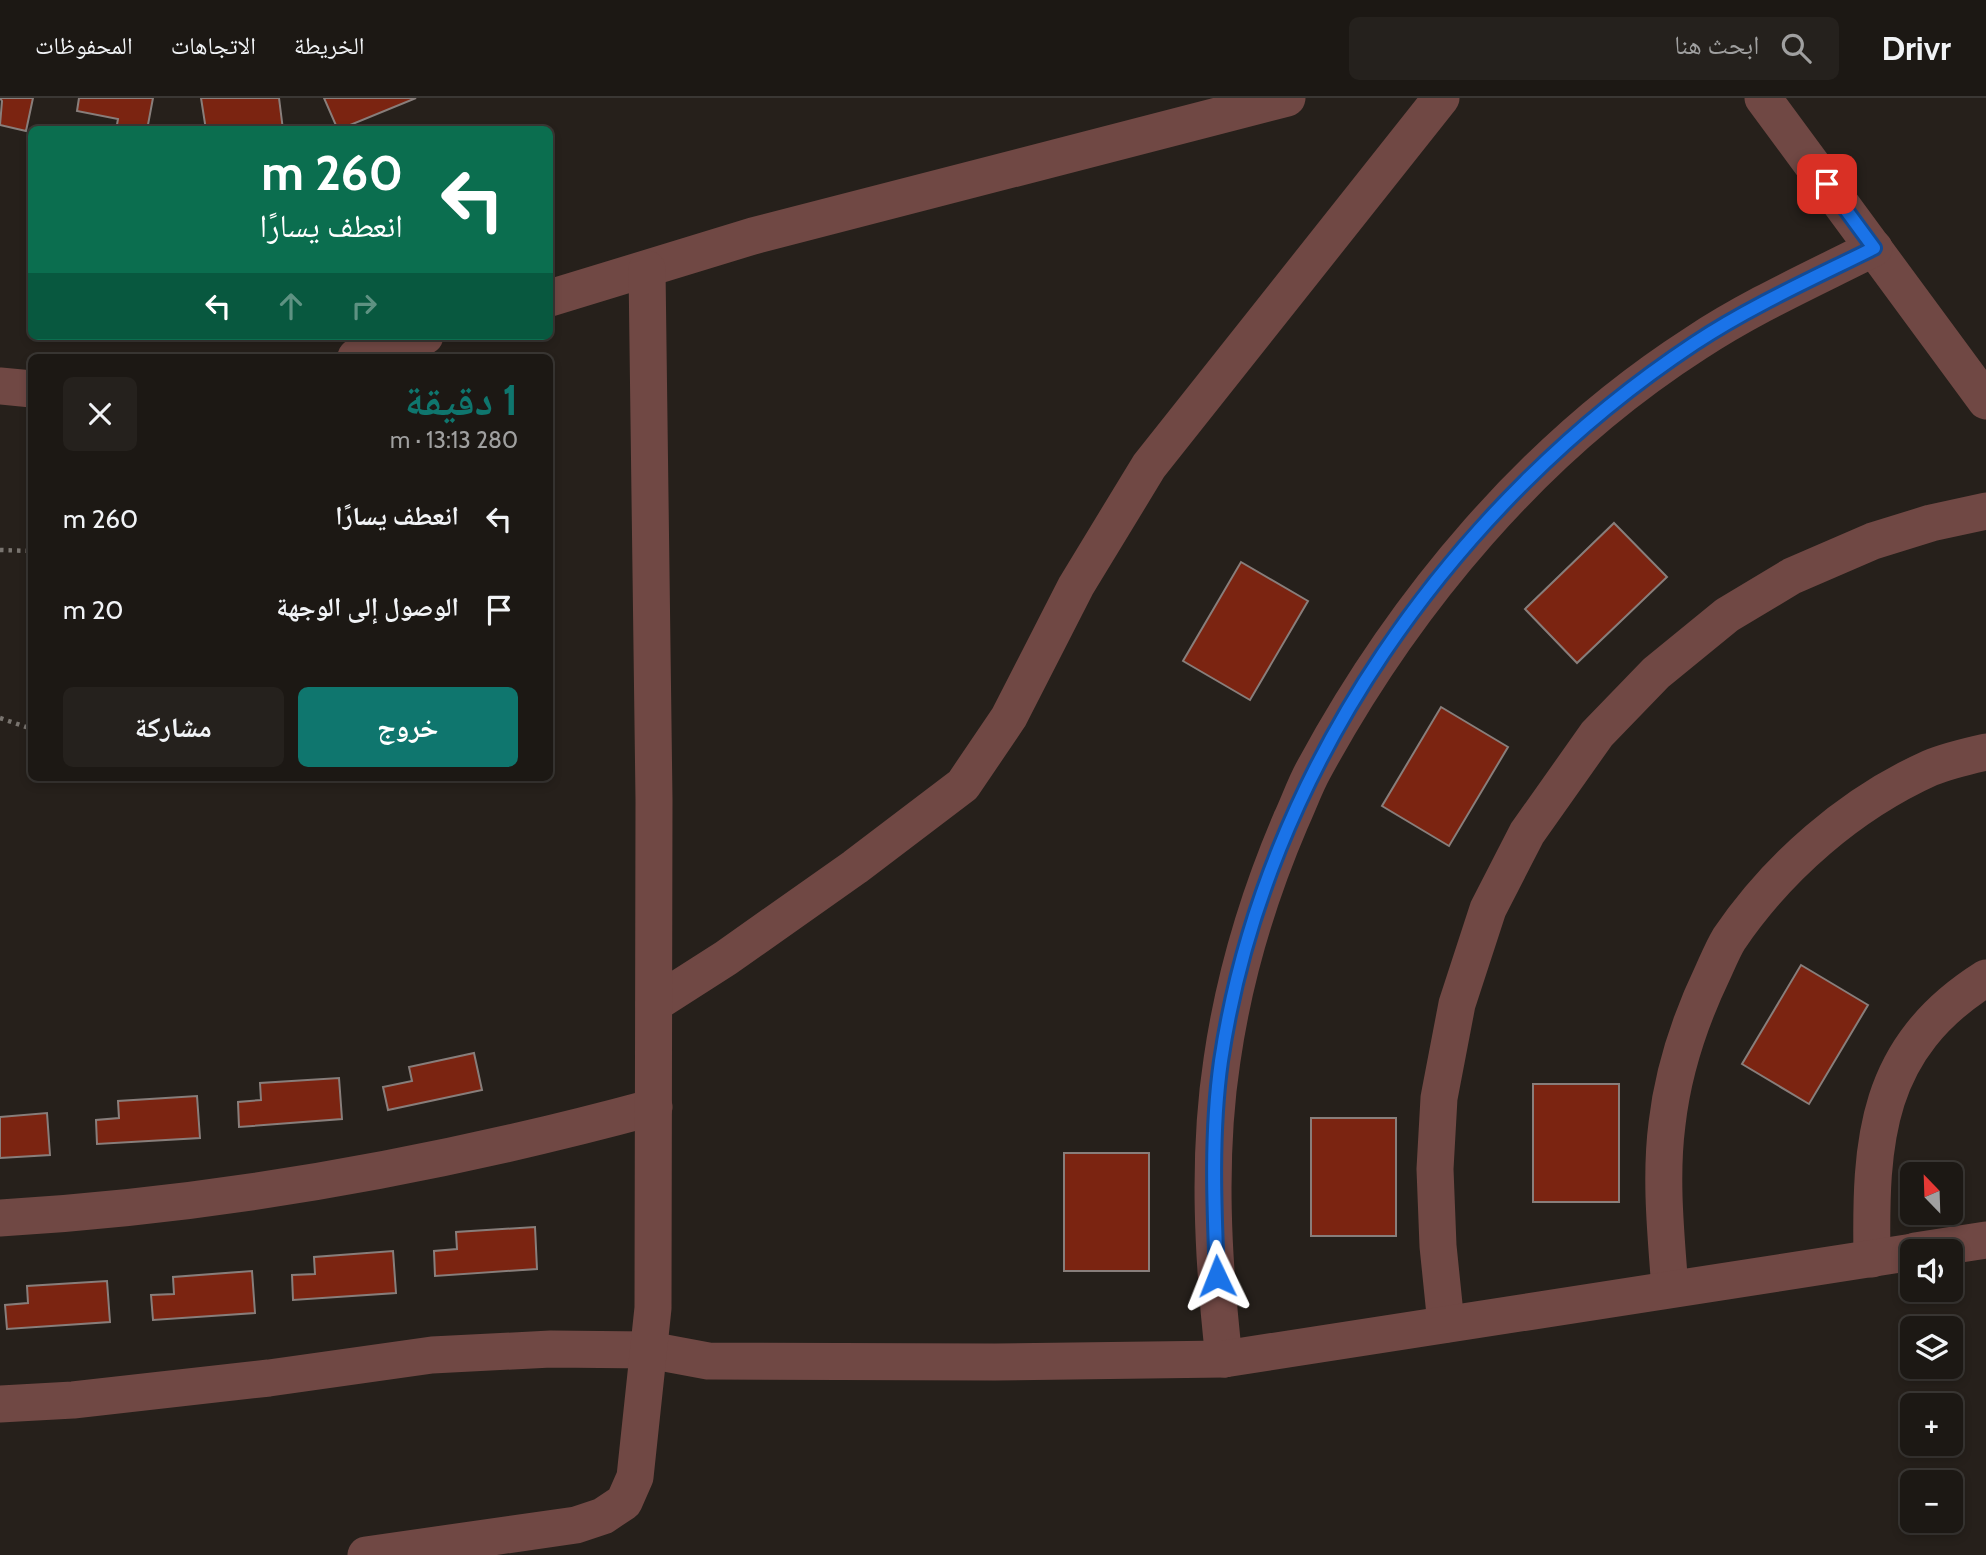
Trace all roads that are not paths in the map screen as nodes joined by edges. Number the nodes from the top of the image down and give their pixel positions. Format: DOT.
graph roads {
  1 [pos="1287,98"];
  2 [pos="1441,98"];
  3 [pos="1763,98"];
  4 [pos="1874,248"];
  5 [pos="648,269"];
  6 [pos="553,297"];
  7 [pos="412,340"];
  8 [pos="366,354"];
  9 [pos="0,386"];
  10 [pos="28,389"];
  11 [pos="1986,401"];
  12 [pos="1986,512"];
  13 [pos="1986,752"];
  14 [pos="1986,978"];
  15 [pos="654,1004"];
  16 [pos="654,1107"];
  17 [pos="0,1217"];
  18 [pos="1986,1240"];
  19 [pos="1963,1244"];
  20 [pos="1900,1254"];
  21 [pos="1872,1259"];
  22 [pos="1670,1289"];
  23 [pos="1446,1324"];
  24 [pos="649,1350"];
  25 [pos="1224,1359"];
  26 [pos="0,1404"];
  27 [pos="366,1555"];
  1 -- 5 [label="street"];
  2 -- 15 [label="street"];
  3 -- 4 [label="street"];
  4 -- 11 [label="street"];
  4 -- 25 [label="street"];
  5 -- 6 [label="street"];
  5 -- 15 [label="street"];
  7 -- 8 [label="street"];
  9 -- 10 [label="street"];
  12 -- 23 [label="street"];
  13 -- 22 [label="street"];
  14 -- 21 [label="street"];
  15 -- 16 [label="street"];
  16 -- 17 [label="street"];
  16 -- 24 [label="street"];
  18 -- 19 [label="street"];
  20 -- 21 [label="street"];
  21 -- 22 [label="street"];
  22 -- 23 [label="street"];
  23 -- 25 [label="street"];
  24 -- 25 [label="street"];
  24 -- 26 [label="street"];
  24 -- 27 [label="street"];
}
